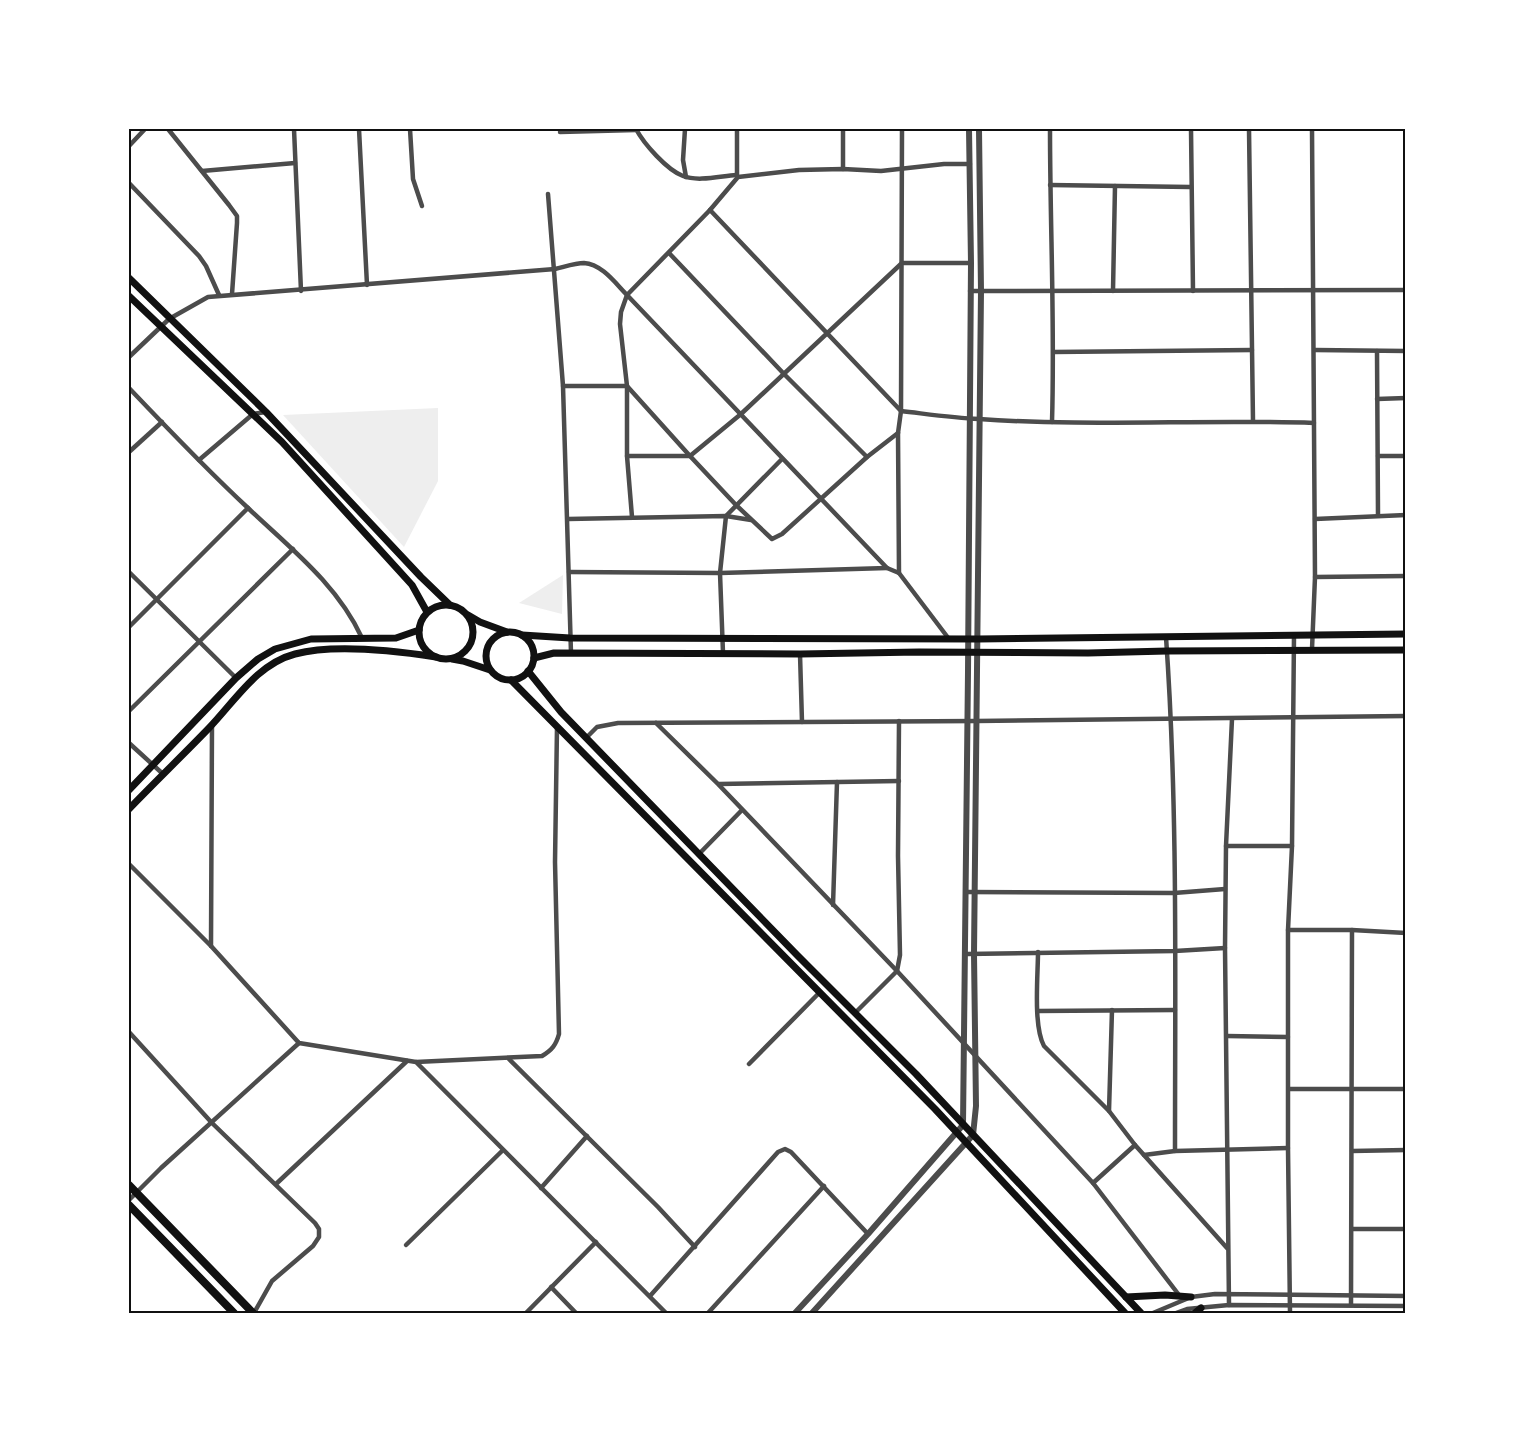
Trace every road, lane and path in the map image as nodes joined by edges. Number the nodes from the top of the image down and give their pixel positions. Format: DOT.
graph roads {
  1 [pos="145,129"];
  2 [pos="168,129"];
  3 [pos="294,129"];
  4 [pos="359,129"];
  5 [pos="410,129"];
  6 [pos="685,129"];
  7 [pos="737,129"];
  8 [pos="843,129"];
  9 [pos="902,129"];
  10 [pos="969,129"];
  11 [pos="979,129"];
  12 [pos="1050,129"];
  13 [pos="1191,129"];
  14 [pos="1249,129"];
  15 [pos="1312,129"];
  16 [pos="636,130"];
  17 [pos="560,132"];
  18 [pos="129,146"];
  19 [pos="295,163"];
  20 [pos="970,164"];
  21 [pos="843,169"];
  22 [pos="903,170"];
  23 [pos="202,171"];
  24 [pos="737,176"];
  25 [pos="686,177"];
  26 [pos="129,183"];
  27 [pos="1050,185"];
  28 [pos="1114,186"];
  29 [pos="1190,187"];
  30 [pos="549,194"];
  31 [pos="422,206"];
  32 [pos="710,210"];
  33 [pos="669,253"];
  34 [pos="902,263"];
  35 [pos="971,263"];
  36 [pos="555,269"];
  37 [pos="129,278"];
  38 [pos="367,285"];
  39 [pos="1406,290"];
  40 [pos="301,291"];
  41 [pos="970,291"];
  42 [pos="981,291"];
  43 [pos="1113,291"];
  44 [pos="1193,291"];
  45 [pos="1252,291"];
  46 [pos="1314,291"];
  47 [pos="1051,292"];
  48 [pos="232,294"];
  49 [pos="219,295"];
  50 [pos="129,296"];
  51 [pos="627,296"];
  52 [pos="169,319"];
  53 [pos="161,327"];
  54 [pos="826,333"];
  55 [pos="1252,350"];
  56 [pos="1315,350"];
  57 [pos="1377,351"];
  58 [pos="1406,351"];
  59 [pos="1054,352"];
  60 [pos="129,357"];
  61 [pos="784,374"];
  62 [pos="563,386"];
  63 [pos="627,386"];
  64 [pos="129,388"];
  65 [pos="1406,398"];
  66 [pos="1377,399"];
  67 [pos="901,411"];
  68 [pos="266,412"];
  69 [pos="253,414"];
  70 [pos="741,414"];
  71 [pos="969,418"];
  72 [pos="980,419"];
  73 [pos="1253,421"];
  74 [pos="162,422"];
  75 [pos="1052,422"];
  76 [pos="1314,423"];
  77 [pos="898,433"];
  78 [pos="129,452"];
  79 [pos="627,456"];
  80 [pos="690,456"];
  81 [pos="1378,456"];
  82 [pos="1406,456"];
  83 [pos="867,457"];
  84 [pos="782,459"];
  85 [pos="199,460"];
  86 [pos="822,498"];
  87 [pos="736,505"];
  88 [pos="248,508"];
  89 [pos="1378,515"];
  90 [pos="1406,515"];
  91 [pos="726,516"];
  92 [pos="632,517"];
  93 [pos="568,519"];
  94 [pos="1315,519"];
  95 [pos="751,520"];
  96 [pos="293,549"];
  97 [pos="887,568"];
  98 [pos="129,572"];
  99 [pos="569,572"];
  100 [pos="720,573"];
  101 [pos="899,573"];
  102 [pos="1406,576"];
  103 [pos="1315,578"];
  104 [pos="156,600"];
  105 [pos="450,605"];
  106 [pos="428,612"];
  107 [pos="467,615"];
  108 [pos="129,627"];
  109 [pos="419,630"];
  110 [pos="507,632"];
  111 [pos="1406,634"];
  112 [pos="522,635"];
  113 [pos="1294,635"];
  114 [pos="1312,635"];
  115 [pos="1166,637"];
  116 [pos="362,638"];
  117 [pos="570,638"];
  118 [pos="722,638"];
  119 [pos="861,638"];
  120 [pos="949,639"];
  121 [pos="968,639"];
  122 [pos="978,639"];
  123 [pos="200,641"];
  124 [pos="1295,649"];
  125 [pos="1312,650"];
  126 [pos="1406,650"];
  127 [pos="1167,651"];
  128 [pos="861,652"];
  129 [pos="968,652"];
  130 [pos="978,652"];
  131 [pos="571,653"];
  132 [pos="723,653"];
  133 [pos="800,654"];
  134 [pos="436,657"];
  135 [pos="447,658"];
  136 [pos="534,658"];
  137 [pos="244,670"];
  138 [pos="490,670"];
  139 [pos="528,671"];
  140 [pos="236,678"];
  141 [pos="254,679"];
  142 [pos="511,680"];
  143 [pos="129,711"];
  144 [pos="1406,716"];
  145 [pos="1292,717"];
  146 [pos="1171,718"];
  147 [pos="1232,719"];
  148 [pos="899,721"];
  149 [pos="968,721"];
  150 [pos="977,721"];
  151 [pos="802,722"];
  152 [pos="656,723"];
  153 [pos="212,725"];
  154 [pos="556,726"];
  155 [pos="586,739"];
  156 [pos="129,743"];
  157 [pos="153,766"];
  158 [pos="163,774"];
  159 [pos="899,781"];
  160 [pos="837,782"];
  161 [pos="718,784"];
  162 [pos="129,790"];
  163 [pos="129,809"];
  164 [pos="742,810"];
  165 [pos="1226,846"];
  166 [pos="1292,846"];
  167 [pos="699,854"];
  168 [pos="129,864"];
  169 [pos="1226,890"];
  170 [pos="967,892"];
  171 [pos="976,892"];
  172 [pos="1174,893"];
  173 [pos="833,904"];
  174 [pos="1288,930"];
  175 [pos="1352,930"];
  176 [pos="1406,933"];
  177 [pos="211,946"];
  178 [pos="1225,948"];
  179 [pos="1175,951"];
  180 [pos="1038,952"];
  181 [pos="967,954"];
  182 [pos="974,954"];
  183 [pos="897,971"];
  184 [pos="820,992"];
  185 [pos="1112,1010"];
  186 [pos="1175,1010"];
  187 [pos="1038,1011"];
  188 [pos="855,1013"];
  189 [pos="129,1032"];
  190 [pos="1227,1036"];
  191 [pos="1288,1037"];
  192 [pos="299,1043"];
  193 [pos="965,1045"];
  194 [pos="974,1054"];
  195 [pos="508,1058"];
  196 [pos="407,1061"];
  197 [pos="416,1062"];
  198 [pos="748,1064"];
  199 [pos="1289,1089"];
  200 [pos="1352,1089"];
  201 [pos="1406,1089"];
  202 [pos="1109,1111"];
  203 [pos="212,1123"];
  204 [pos="963,1125"];
  205 [pos="958,1133"];
  206 [pos="973,1135"];
  207 [pos="587,1136"];
  208 [pos="967,1143"];
  209 [pos="1135,1145"];
  210 [pos="1288,1148"];
  211 [pos="1228,1150"];
  212 [pos="1406,1150"];
  213 [pos="502,1151"];
  214 [pos="1175,1151"];
  215 [pos="1352,1151"];
  216 [pos="1144,1155"];
  217 [pos="1093,1183"];
  218 [pos="276,1184"];
  219 [pos="129,1185"];
  220 [pos="824,1186"];
  221 [pos="541,1188"];
  222 [pos="137,1193"];
  223 [pos="129,1200"];
  224 [pos="129,1205"];
  225 [pos="1352,1229"];
  226 [pos="1406,1229"];
  227 [pos="868,1234"];
  228 [pos="596,1242"];
  229 [pos="406,1245"];
  230 [pos="694,1246"];
  231 [pos="1227,1248"];
  232 [pos="551,1287"];
  233 [pos="1229,1293"];
  234 [pos="1289,1294"];
  235 [pos="1179,1295"];
  236 [pos="1351,1295"];
  237 [pos="650,1296"];
  238 [pos="1406,1296"];
  239 [pos="1126,1297"];
  240 [pos="1191,1298"];
  241 [pos="1229,1305"];
  242 [pos="1351,1305"];
  243 [pos="1290,1306"];
  244 [pos="1406,1306"];
  245 [pos="1198,1310"];
  246 [pos="234,1313"];
  247 [pos="254,1313"];
  248 [pos="526,1313"];
  249 [pos="576,1313"];
  250 [pos="666,1313"];
  251 [pos="708,1313"];
  252 [pos="795,1313"];
  253 [pos="812,1313"];
  254 [pos="1125,1313"];
  255 [pos="1141,1313"];
  256 [pos="1153,1313"];
  257 [pos="1176,1313"];
  258 [pos="1290,1313"];
  1 -- 18 [label="street"];
  2 -- 23 [label="street"];
  3 -- 19 [label="street"];
  4 -- 38 [label="street"];
  5 -- 31 [label="street"];
  6 -- 25 [label="street"];
  7 -- 24 [label="street"];
  8 -- 21 [label="street"];
  9 -- 22 [label="street"];
  10 -- 20 [label="street"];
  11 -- 42 [label="street"];
  12 -- 27 [label="street"];
  13 -- 29 [label="street"];
  14 -- 45 [label="street"];
  15 -- 46 [label="street"];
  16 -- 17 [label="street"];
  16 -- 25 [label="street"];
  19 -- 23 [label="street"];
  19 -- 40 [label="street"];
  20 -- 22 [label="street"];
  20 -- 35 [label="street"];
  21 -- 22 [label="street"];
  21 -- 24 [label="street"];
  22 -- 34 [label="street"];
  23 -- 48 [label="street"];
  24 -- 25 [label="street"];
  24 -- 32 [label="street"];
  26 -- 49 [label="street"];
  27 -- 28 [label="street"];
  27 -- 47 [label="street"];
  28 -- 29 [label="street"];
  28 -- 43 [label="street"];
  29 -- 44 [label="street"];
  30 -- 36 [label="street"];
  32 -- 33 [label="street"];
  32 -- 54 [label="street"];
  33 -- 51 [label="street"];
  33 -- 61 [label="street"];
  34 -- 35 [label="street"];
  34 -- 54 [label="street"];
  34 -- 67 [label="street"];
  35 -- 41 [label="street"];
  36 -- 38 [label="street"];
  36 -- 51 [label="street"];
  36 -- 62 [label="street"];
  37 -- 52 [label="main road"];
  38 -- 40 [label="street"];
  39 -- 46 [label="street"];
  40 -- 48 [label="street"];
  41 -- 42 [label="street"];
  41 -- 71 [label="street"];
  42 -- 47 [label="street"];
  42 -- 72 [label="street"];
  43 -- 44 [label="street"];
  43 -- 47 [label="street"];
  44 -- 45 [label="street"];
  45 -- 46 [label="street"];
  45 -- 55 [label="street"];
  46 -- 56 [label="street"];
  47 -- 59 [label="street"];
  48 -- 49 [label="street"];
  49 -- 52 [label="street"];
  50 -- 53 [label="main road"];
  51 -- 63 [label="street"];
  51 -- 70 [label="street"];
  52 -- 53 [label="street"];
  52 -- 68 [label="main road"];
  53 -- 60 [label="street"];
  53 -- 69 [label="main road"];
  54 -- 61 [label="street"];
  54 -- 67 [label="street"];
  55 -- 59 [label="street"];
  55 -- 73 [label="street"];
  56 -- 57 [label="street"];
  56 -- 76 [label="street"];
  57 -- 58 [label="street"];
  57 -- 66 [label="street"];
  59 -- 75 [label="street"];
  61 -- 70 [label="street"];
  61 -- 83 [label="street"];
  62 -- 63 [label="street"];
  62 -- 93 [label="street"];
  63 -- 79 [label="street"];
  63 -- 80 [label="street"];
  64 -- 74 [label="street"];
  65 -- 66 [label="street"];
  66 -- 81 [label="street"];
  67 -- 71 [label="street"];
  67 -- 77 [label="street"];
  68 -- 69 [label="street"];
  68 -- 105 [label="main road"];
  69 -- 85 [label="street"];
  69 -- 106 [label="main road"];
  70 -- 80 [label="street"];
  70 -- 84 [label="street"];
  71 -- 72 [label="street"];
  71 -- 121 [label="street"];
  72 -- 75 [label="street"];
  72 -- 122 [label="street"];
  73 -- 75 [label="street"];
  73 -- 76 [label="street"];
  74 -- 78 [label="street"];
  74 -- 85 [label="street"];
  76 -- 94 [label="street"];
  77 -- 83 [label="street"];
  77 -- 101 [label="street"];
  79 -- 80 [label="street"];
  79 -- 92 [label="street"];
  80 -- 87 [label="street"];
  81 -- 82 [label="street"];
  81 -- 89 [label="street"];
  83 -- 86 [label="street"];
  84 -- 86 [label="street"];
  84 -- 87 [label="street"];
  85 -- 88 [label="street"];
  86 -- 95 [label="street"];
  86 -- 97 [label="street"];
  87 -- 91 [label="street"];
  87 -- 95 [label="street"];
  88 -- 96 [label="street"];
  88 -- 104 [label="street"];
  89 -- 90 [label="street"];
  89 -- 94 [label="street"];
  91 -- 92 [label="street"];
  91 -- 95 [label="street"];
  91 -- 100 [label="street"];
  92 -- 93 [label="street"];
  93 -- 99 [label="street"];
  94 -- 103 [label="street"];
  96 -- 116 [label="street"];
  96 -- 123 [label="street"];
  97 -- 100 [label="street"];
  97 -- 101 [label="street"];
  98 -- 104 [label="street"];
  99 -- 100 [label="street"];
  99 -- 117 [label="street"];
  100 -- 118 [label="street"];
  101 -- 120 [label="street"];
  102 -- 103 [label="street"];
  103 -- 114 [label="street"];
  104 -- 108 [label="street"];
  104 -- 123 [label="street"];
  105 -- 106 [label="main road"];
  105 -- 107 [label="main road"];
  106 -- 109 [label="main road"];
  107 -- 110 [label="main road"];
  107 -- 135 [label="main road"];
  109 -- 116 [label="main road"];
  109 -- 134 [label="main road"];
  110 -- 112 [label="main road"];
  110 -- 138 [label="main road"];
  111 -- 114 [label="main road"];
  112 -- 117 [label="main road"];
  112 -- 136 [label="main road"];
  113 -- 114 [label="main road"];
  113 -- 115 [label="main road"];
  113 -- 124 [label="street"];
  114 -- 125 [label="street"];
  115 -- 122 [label="main road"];
  115 -- 127 [label="street"];
  116 -- 137 [label="main road"];
  117 -- 118 [label="main road"];
  117 -- 131 [label="street"];
  118 -- 119 [label="main road"];
  118 -- 132 [label="street"];
  119 -- 120 [label="main road"];
  119 -- 128 [label="main road"];
  120 -- 121 [label="main road"];
  121 -- 122 [label="main road"];
  121 -- 129 [label="street"];
  122 -- 130 [label="street"];
  123 -- 140 [label="street"];
  123 -- 143 [label="street"];
  124 -- 125 [label="main road"];
  124 -- 127 [label="main road"];
  124 -- 145 [label="street"];
  125 -- 126 [label="main road"];
  127 -- 130 [label="main road"];
  127 -- 146 [label="street"];
  128 -- 129 [label="main road"];
  128 -- 133 [label="main road"];
  129 -- 130 [label="main road"];
  129 -- 149 [label="street"];
  130 -- 150 [label="street"];
  131 -- 132 [label="main road"];
  131 -- 136 [label="main road"];
  132 -- 133 [label="main road"];
  133 -- 151 [label="street"];
  134 -- 135 [label="main road"];
  134 -- 141 [label="main road"];
  135 -- 138 [label="main road"];
  136 -- 139 [label="main road"];
  137 -- 140 [label="main road"];
  137 -- 141 [label="main road"];
  138 -- 142 [label="main road"];
  139 -- 142 [label="main road"];
  139 -- 155 [label="main road"];
  140 -- 157 [label="main road"];
  141 -- 153 [label="main road"];
  142 -- 154 [label="main road"];
  144 -- 145 [label="street"];
  145 -- 147 [label="street"];
  145 -- 166 [label="street"];
  146 -- 147 [label="street"];
  146 -- 150 [label="street"];
  146 -- 172 [label="street"];
  147 -- 165 [label="street"];
  148 -- 149 [label="street"];
  148 -- 151 [label="street"];
  148 -- 159 [label="street"];
  149 -- 150 [label="street"];
  149 -- 170 [label="street"];
  150 -- 171 [label="street"];
  151 -- 152 [label="street"];
  152 -- 155 [label="street"];
  152 -- 161 [label="street"];
  153 -- 158 [label="main road"];
  153 -- 177 [label="street"];
  154 -- 184 [label="main road"];
  154 -- 195 [label="street"];
  155 -- 167 [label="main road"];
  156 -- 157 [label="street"];
  157 -- 158 [label="street"];
  157 -- 162 [label="main road"];
  158 -- 163 [label="main road"];
  159 -- 160 [label="street"];
  159 -- 183 [label="street"];
  160 -- 161 [label="street"];
  160 -- 173 [label="street"];
  161 -- 164 [label="street"];
  164 -- 167 [label="street"];
  164 -- 173 [label="street"];
  165 -- 166 [label="street"];
  165 -- 169 [label="street"];
  166 -- 174 [label="street"];
  167 -- 188 [label="main road"];
  168 -- 177 [label="street"];
  169 -- 172 [label="street"];
  169 -- 178 [label="street"];
  170 -- 171 [label="street"];
  170 -- 181 [label="street"];
  171 -- 172 [label="street"];
  171 -- 182 [label="street"];
  172 -- 179 [label="street"];
  173 -- 183 [label="street"];
  174 -- 175 [label="street"];
  174 -- 191 [label="street"];
  175 -- 176 [label="street"];
  175 -- 200 [label="street"];
  177 -- 192 [label="street"];
  178 -- 179 [label="street"];
  178 -- 190 [label="street"];
  179 -- 180 [label="street"];
  179 -- 186 [label="street"];
  180 -- 182 [label="street"];
  180 -- 187 [label="street"];
  181 -- 182 [label="street"];
  181 -- 193 [label="street"];
  182 -- 194 [label="street"];
  183 -- 188 [label="street"];
  183 -- 193 [label="street"];
  184 -- 198 [label="street"];
  184 -- 205 [label="main road"];
  185 -- 186 [label="street"];
  185 -- 187 [label="street"];
  185 -- 202 [label="street"];
  186 -- 214 [label="street"];
  187 -- 202 [label="street"];
  188 -- 204 [label="main road"];
  189 -- 203 [label="street"];
  190 -- 191 [label="street"];
  190 -- 211 [label="street"];
  191 -- 199 [label="street"];
  192 -- 196 [label="street"];
  192 -- 203 [label="street"];
  193 -- 194 [label="street"];
  193 -- 204 [label="street"];
  194 -- 206 [label="street"];
  194 -- 217 [label="street"];
  195 -- 197 [label="street"];
  195 -- 207 [label="street"];
  196 -- 197 [label="street"];
  196 -- 218 [label="street"];
  197 -- 213 [label="street"];
  199 -- 200 [label="street"];
  199 -- 210 [label="street"];
  200 -- 201 [label="street"];
  200 -- 215 [label="street"];
  202 -- 209 [label="street"];
  203 -- 218 [label="street"];
  203 -- 222 [label="street"];
  204 -- 205 [label="street"];
  204 -- 206 [label="main road"];
  205 -- 208 [label="main road"];
  205 -- 227 [label="street"];
  206 -- 208 [label="street"];
  206 -- 239 [label="main road"];
  207 -- 221 [label="street"];
  207 -- 230 [label="street"];
  208 -- 253 [label="street"];
  208 -- 254 [label="main road"];
  209 -- 216 [label="street"];
  209 -- 217 [label="street"];
  210 -- 211 [label="street"];
  210 -- 234 [label="street"];
  211 -- 214 [label="street"];
  211 -- 231 [label="street"];
  212 -- 215 [label="street"];
  213 -- 221 [label="street"];
  213 -- 229 [label="street"];
  214 -- 216 [label="street"];
  215 -- 225 [label="street"];
  216 -- 231 [label="street"];
  217 -- 235 [label="street"];
  218 -- 247 [label="street"];
  219 -- 222 [label="highway"];
  220 -- 227 [label="street"];
  220 -- 230 [label="street"];
  220 -- 251 [label="street"];
  221 -- 228 [label="street"];
  222 -- 223 [label="street"];
  222 -- 247 [label="highway"];
  224 -- 246 [label="highway"];
  225 -- 226 [label="street"];
  225 -- 236 [label="street"];
  227 -- 252 [label="street"];
  228 -- 232 [label="street"];
  228 -- 237 [label="street"];
  230 -- 237 [label="street"];
  231 -- 233 [label="street"];
  232 -- 248 [label="street"];
  232 -- 249 [label="street"];
  233 -- 234 [label="street"];
  233 -- 240 [label="street"];
  233 -- 241 [label="street"];
  234 -- 236 [label="street"];
  234 -- 243 [label="street"];
  235 -- 239 [label="main road"];
  235 -- 240 [label="main road"];
  236 -- 238 [label="street"];
  236 -- 242 [label="street"];
  237 -- 250 [label="street"];
  239 -- 255 [label="main road"];
  240 -- 256 [label="street"];
  241 -- 243 [label="street"];
  241 -- 245 [label="street"];
  242 -- 243 [label="street"];
  242 -- 244 [label="street"];
  243 -- 258 [label="street"];
  245 -- 257 [label="street"];
}
